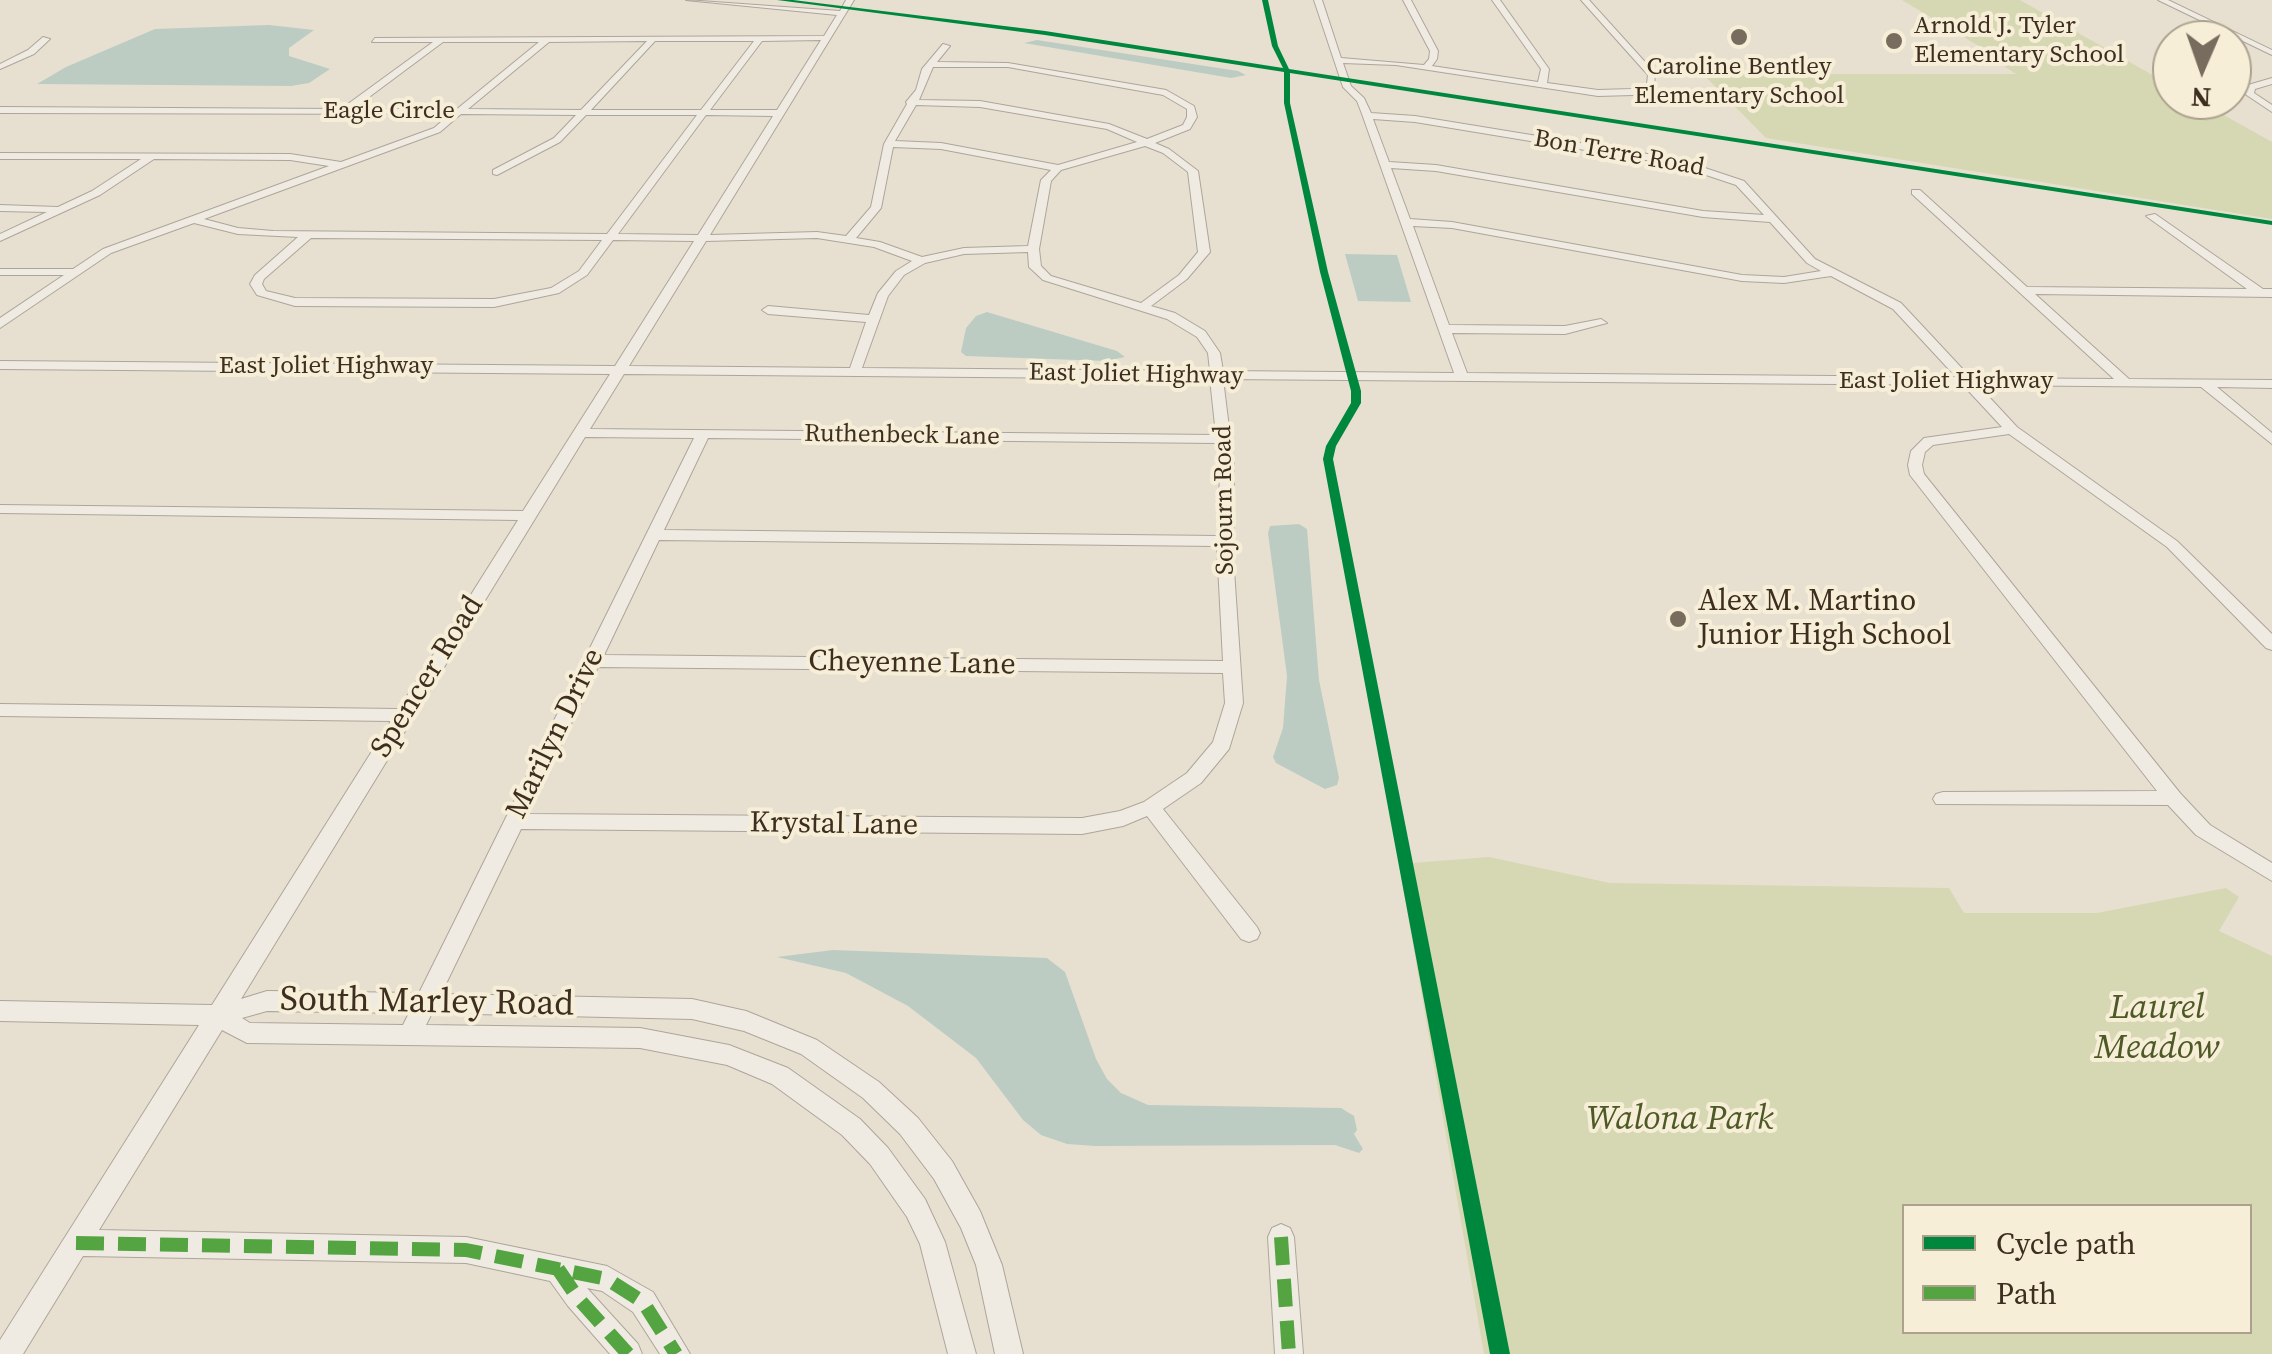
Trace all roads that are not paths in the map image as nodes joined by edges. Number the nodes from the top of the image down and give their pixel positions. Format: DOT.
graph roads {
  1 [pos="690,0"];
  2 [pos="1318,0"];
  3 [pos="1407,0"];
  4 [pos="1496,0"];
  5 [pos="1586,0"];
  6 [pos="2162,0"];
  7 [pos="846,6"];
  8 [pos="46,38"];
  9 [pos="442,38"];
  10 [pos="547,38"];
  11 [pos="759,38"];
  12 [pos="826,38"];
  13 [pos="653,39"];
  14 [pos="375,40"];
  15 [pos="946,46"];
  16 [pos="2272,53"];
  17 [pos="1339,60"];
  18 [pos="929,64"];
  19 [pos="0,67"];
  20 [pos="1426,67"];
  21 [pos="1542,85"];
  22 [pos="910,102"];
  23 [pos="0,110"];
  24 [pos="343,112"];
  25 [pos="462,112"];
  26 [pos="584,112"];
  27 [pos="703,112"];
  28 [pos="778,113"];
  29 [pos="1368,116"];
  30 [pos="1614,137"];
  31 [pos="1150,143"];
  32 [pos="890,144"];
  33 [pos="1606,150"];
  34 [pos="0,156"];
  35 [pos="153,156"];
  36 [pos="1385,164"];
  37 [pos="342,165"];
  38 [pos="1058,168"];
  39 [pos="498,172"];
  40 [pos="1916,192"];
  41 [pos="0,208"];
  42 [pos="59,209"];
  43 [pos="2151,216"];
  44 [pos="192,219"];
  45 [pos="1773,219"];
  46 [pos="1405,222"];
  47 [pos="307,235"];
  48 [pos="610,237"];
  49 [pos="0,238"];
  50 [pos="700,238"];
  51 [pos="850,238"];
  52 [pos="1033,249"];
  53 [pos="921,262"];
  54 [pos="0,272"];
  55 [pos="72,272"];
  56 [pos="1834,272"];
  57 [pos="2023,290"];
  58 [pos="2268,296"];
  59 [pos="1144,306"];
  60 [pos="768,310"];
  61 [pos="872,320"];
  62 [pos="1601,322"];
  63 [pos="0,324"];
  64 [pos="1444,330"];
  65 [pos="0,365"];
  66 [pos="619,370"];
  67 [pos="856,371"];
  68 [pos="1219,376"];
  69 [pos="1462,378"];
  70 [pos="1970,382"];
  71 [pos="2126,383"];
  72 [pos="2204,383"];
  73 [pos="2272,384"];
  74 [pos="2012,430"];
  75 [pos="580,432"];
  76 [pos="702,434"];
  77 [pos="1224,439"];
  78 [pos="2272,440"];
  79 [pos="0,509"];
  80 [pos="528,516"];
  81 [pos="654,535"];
  82 [pos="1227,541"];
  83 [pos="2272,644"];
  84 [pos="592,660"];
  85 [pos="1232,668"];
  86 [pos="0,710"];
  87 [pos="403,715"];
  88 [pos="2172,798"];
  89 [pos="1943,799"];
  90 [pos="1151,807"];
  91 [pos="514,821"];
  92 [pos="2272,873"];
  93 [pos="1248,934"];
  94 [pos="426,1004"];
  95 [pos="0,1011"];
  96 [pos="218,1015"];
  97 [pos="410,1034"];
  98 [pos="1280,1236"];
  99 [pos="76,1243"];
  100 [pos="558,1269"];
  101 [pos="7,1354"];
  102 [pos="628,1354"];
  103 [pos="676,1354"];
  104 [pos="962,1354"];
  105 [pos="1009,1354"];
  106 [pos="1289,1354"];
  1 -- 7 [label="street"];
  2 -- 17 [label="street"];
  3 -- 20 [label="street"];
  4 -- 21 [label="street"];
  5 -- 21 [label="street"];
  6 -- 16 [label="street"];
  7 -- 12 [label="street, Spencer Road"];
  8 -- 19 [label="street"];
  9 -- 10 [label="street"];
  9 -- 14 [label="street"];
  9 -- 24 [label="street"];
  10 -- 13 [label="street"];
  10 -- 25 [label="street"];
  11 -- 12 [label="street"];
  11 -- 13 [label="street"];
  11 -- 27 [label="street"];
  12 -- 28 [label="street, Spencer Road"];
  13 -- 26 [label="street"];
  15 -- 18 [label="street"];
  17 -- 20 [label="street"];
  17 -- 29 [label="street"];
  18 -- 22 [label="street"];
  18 -- 31 [label="street"];
  20 -- 21 [label="street"];
  22 -- 31 [label="street"];
  22 -- 32 [label="street"];
  23 -- 24 [label="street, Eagle Circle"];
  24 -- 25 [label="street, Eagle Circle"];
  25 -- 26 [label="street, Eagle Circle"];
  25 -- 37 [label="street"];
  26 -- 27 [label="street, Eagle Circle"];
  26 -- 39 [label="street"];
  27 -- 28 [label="street, Eagle Circle"];
  27 -- 48 [label="street"];
  28 -- 50 [label="street, Spencer Road"];
  29 -- 33 [label="street, Bon Terre Road"];
  29 -- 36 [label="street"];
  30 -- 33 [label="street"];
  31 -- 38 [label="street"];
  31 -- 59 [label="street"];
  32 -- 38 [label="street"];
  32 -- 51 [label="street"];
  33 -- 45 [label="street, Bon Terre Road"];
  34 -- 35 [label="street"];
  35 -- 37 [label="street"];
  35 -- 42 [label="street"];
  36 -- 45 [label="street"];
  36 -- 46 [label="street"];
  37 -- 44 [label="street"];
  38 -- 52 [label="street"];
  40 -- 57 [label="street"];
  41 -- 42 [label="street"];
  42 -- 49 [label="street"];
  43 -- 58 [label="street"];
  44 -- 47 [label="street"];
  44 -- 55 [label="street"];
  45 -- 56 [label="street, Bon Terre Road"];
  46 -- 56 [label="street"];
  46 -- 64 [label="street"];
  47 -- 48 [label="street"];
  47 -- 48 [label="street"];
  48 -- 50 [label="street"];
  50 -- 51 [label="street"];
  50 -- 66 [label="street, Spencer Road"];
  51 -- 53 [label="street"];
  52 -- 53 [label="street"];
  52 -- 59 [label="street, Sojourn Road"];
  53 -- 61 [label="street"];
  54 -- 55 [label="street"];
  55 -- 63 [label="street"];
  56 -- 70 [label="street, Bon Terre Road"];
  57 -- 58 [label="street"];
  57 -- 71 [label="street"];
  59 -- 68 [label="street, Sojourn Road"];
  60 -- 61 [label="street"];
  61 -- 67 [label="street"];
  62 -- 64 [label="street"];
  64 -- 69 [label="street"];
  65 -- 66 [label="street, East Joliet Highway"];
  66 -- 67 [label="street, East Joliet Highway"];
  66 -- 75 [label="street, Spencer Road"];
  67 -- 68 [label="street, East Joliet Highway"];
  68 -- 69 [label="street, East Joliet Highway"];
  68 -- 77 [label="street, Sojourn Road"];
  69 -- 70 [label="street, East Joliet Highway"];
  70 -- 71 [label="street, East Joliet Highway"];
  70 -- 74 [label="street, Bon Terre Road"];
  71 -- 72 [label="street, East Joliet Highway"];
  72 -- 73 [label="street, East Joliet Highway"];
  72 -- 78 [label="street"];
  74 -- 83 [label="street, Bon Terre Road"];
  74 -- 88 [label="street"];
  75 -- 76 [label="street, Ruthenbeck Lane"];
  75 -- 80 [label="street, Spencer Road"];
  76 -- 77 [label="street, Ruthenbeck Lane"];
  76 -- 81 [label="street, Marilyn Drive"];
  77 -- 82 [label="street, Sojourn Road"];
  79 -- 80 [label="street"];
  80 -- 87 [label="street, Spencer Road"];
  81 -- 82 [label="street"];
  81 -- 84 [label="street, Marilyn Drive"];
  82 -- 85 [label="street, Sojourn Road"];
  84 -- 85 [label="street, Cheyenne Lane"];
  84 -- 91 [label="street, Marilyn Drive"];
  85 -- 90 [label="street, Sojourn Road"];
  86 -- 87 [label="street"];
  87 -- 96 [label="street, Spencer Road"];
  88 -- 89 [label="street"];
  88 -- 92 [label="street"];
  90 -- 91 [label="street, Krystal Lane"];
  90 -- 93 [label="street"];
  91 -- 94 [label="street, Marilyn Drive"];
  94 -- 96 [label="street, South Marley Road"];
  94 -- 97 [label="street, Marilyn Drive"];
  94 -- 105 [label="street, South Marley Road"];
  95 -- 96 [label="street"];
  96 -- 97 [label="street, South Marley Road"];
  96 -- 99 [label="street, Spencer Road"];
  97 -- 104 [label="street, South Marley Road"];
  98 -- 106 [label="street"];
  99 -- 100 [label="street"];
  99 -- 101 [label="street, Spencer Road"];
  100 -- 102 [label="street"];
  100 -- 103 [label="street"];
}
